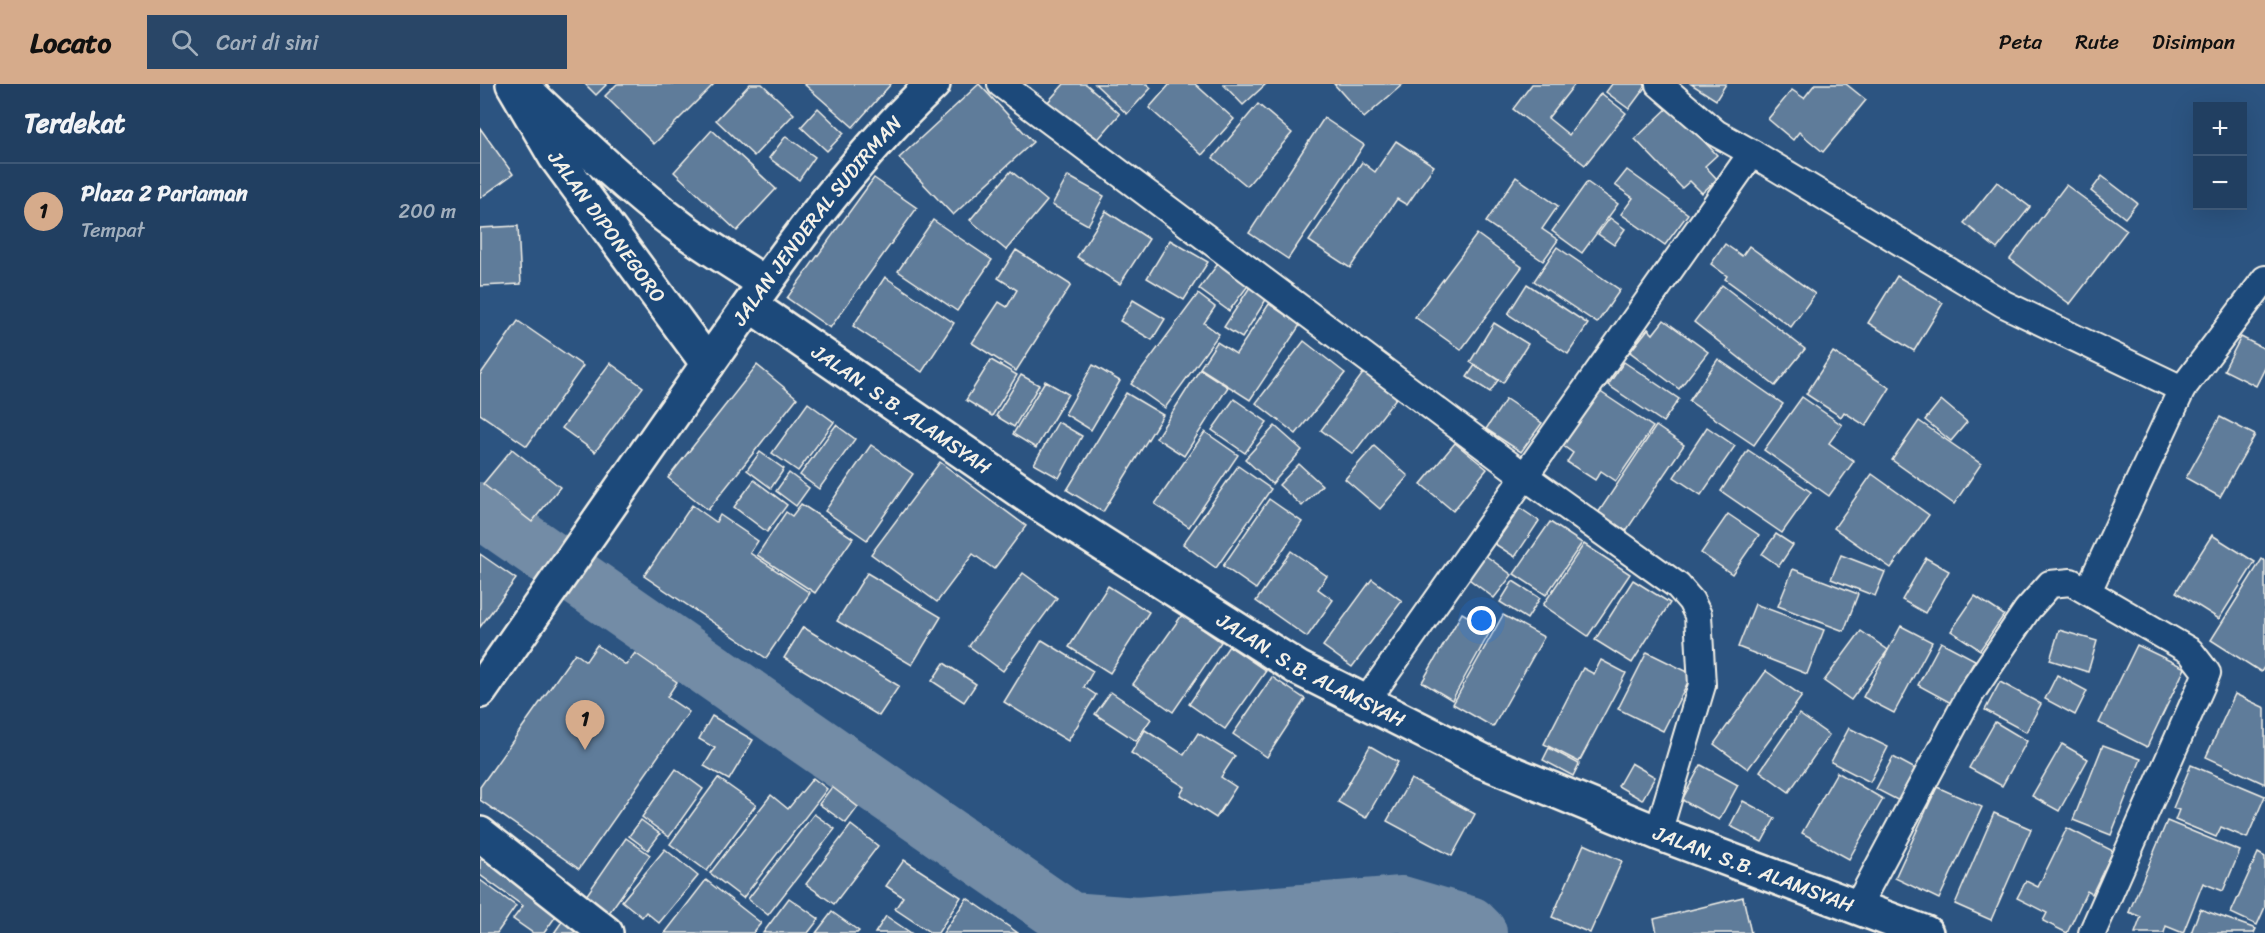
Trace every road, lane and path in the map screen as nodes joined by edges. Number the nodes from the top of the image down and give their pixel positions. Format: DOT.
graph roads {
  1 [pos="513,84"];
  2 [pos="520,84"];
  3 [pos="933,84"];
  4 [pos="1001,84"];
  5 [pos="1659,84"];
  6 [pos="1752,153"];
  7 [pos="2265,279"];
  8 [pos="757,294"];
  9 [pos="708,364"];
  10 [pos="2182,389"];
  11 [pos="1523,475"];
  12 [pos="2088,591"];
  13 [pos="480,691"];
  14 [pos="1365,703"];
  15 [pos="1658,833"];
  16 [pos="480,834"];
  17 [pos="1857,907"];
  18 [pos="606,933"];
  19 [pos="1926,933"];
  20 [pos="2092,933"];
  1 -- 9 [label="street, JALAN DIPONEGORO"];
  2 -- 8 [label="street, JALAN DIPONEGORO"];
  3 -- 8 [label="street, JALAN JENDERAL SUDIRMAN"];
  4 -- 11 [label="street"];
  5 -- 6 [label="street"];
  6 -- 10 [label="street"];
  6 -- 11 [label="street"];
  7 -- 10 [label="street"];
  8 -- 9 [label="street, JALAN JENDERAL SUDIRMAN"];
  8 -- 14 [label="street, JALAN. S.B. ALAMSYAH"];
  9 -- 13 [label="street, JALAN JENDERAL SUDIRMAN"];
  10 -- 12 [label="street"];
  11 -- 14 [label="street"];
  11 -- 15 [label="street"];
  12 -- 17 [label="street"];
  12 -- 20 [label="street"];
  14 -- 15 [label="street, JALAN. S.B. ALAMSYAH"];
  15 -- 17 [label="street, JALAN. S.B. ALAMSYAH"];
  16 -- 18 [label="street"];
  17 -- 19 [label="street, JALAN. S.B. ALAMSYAH"];
}
